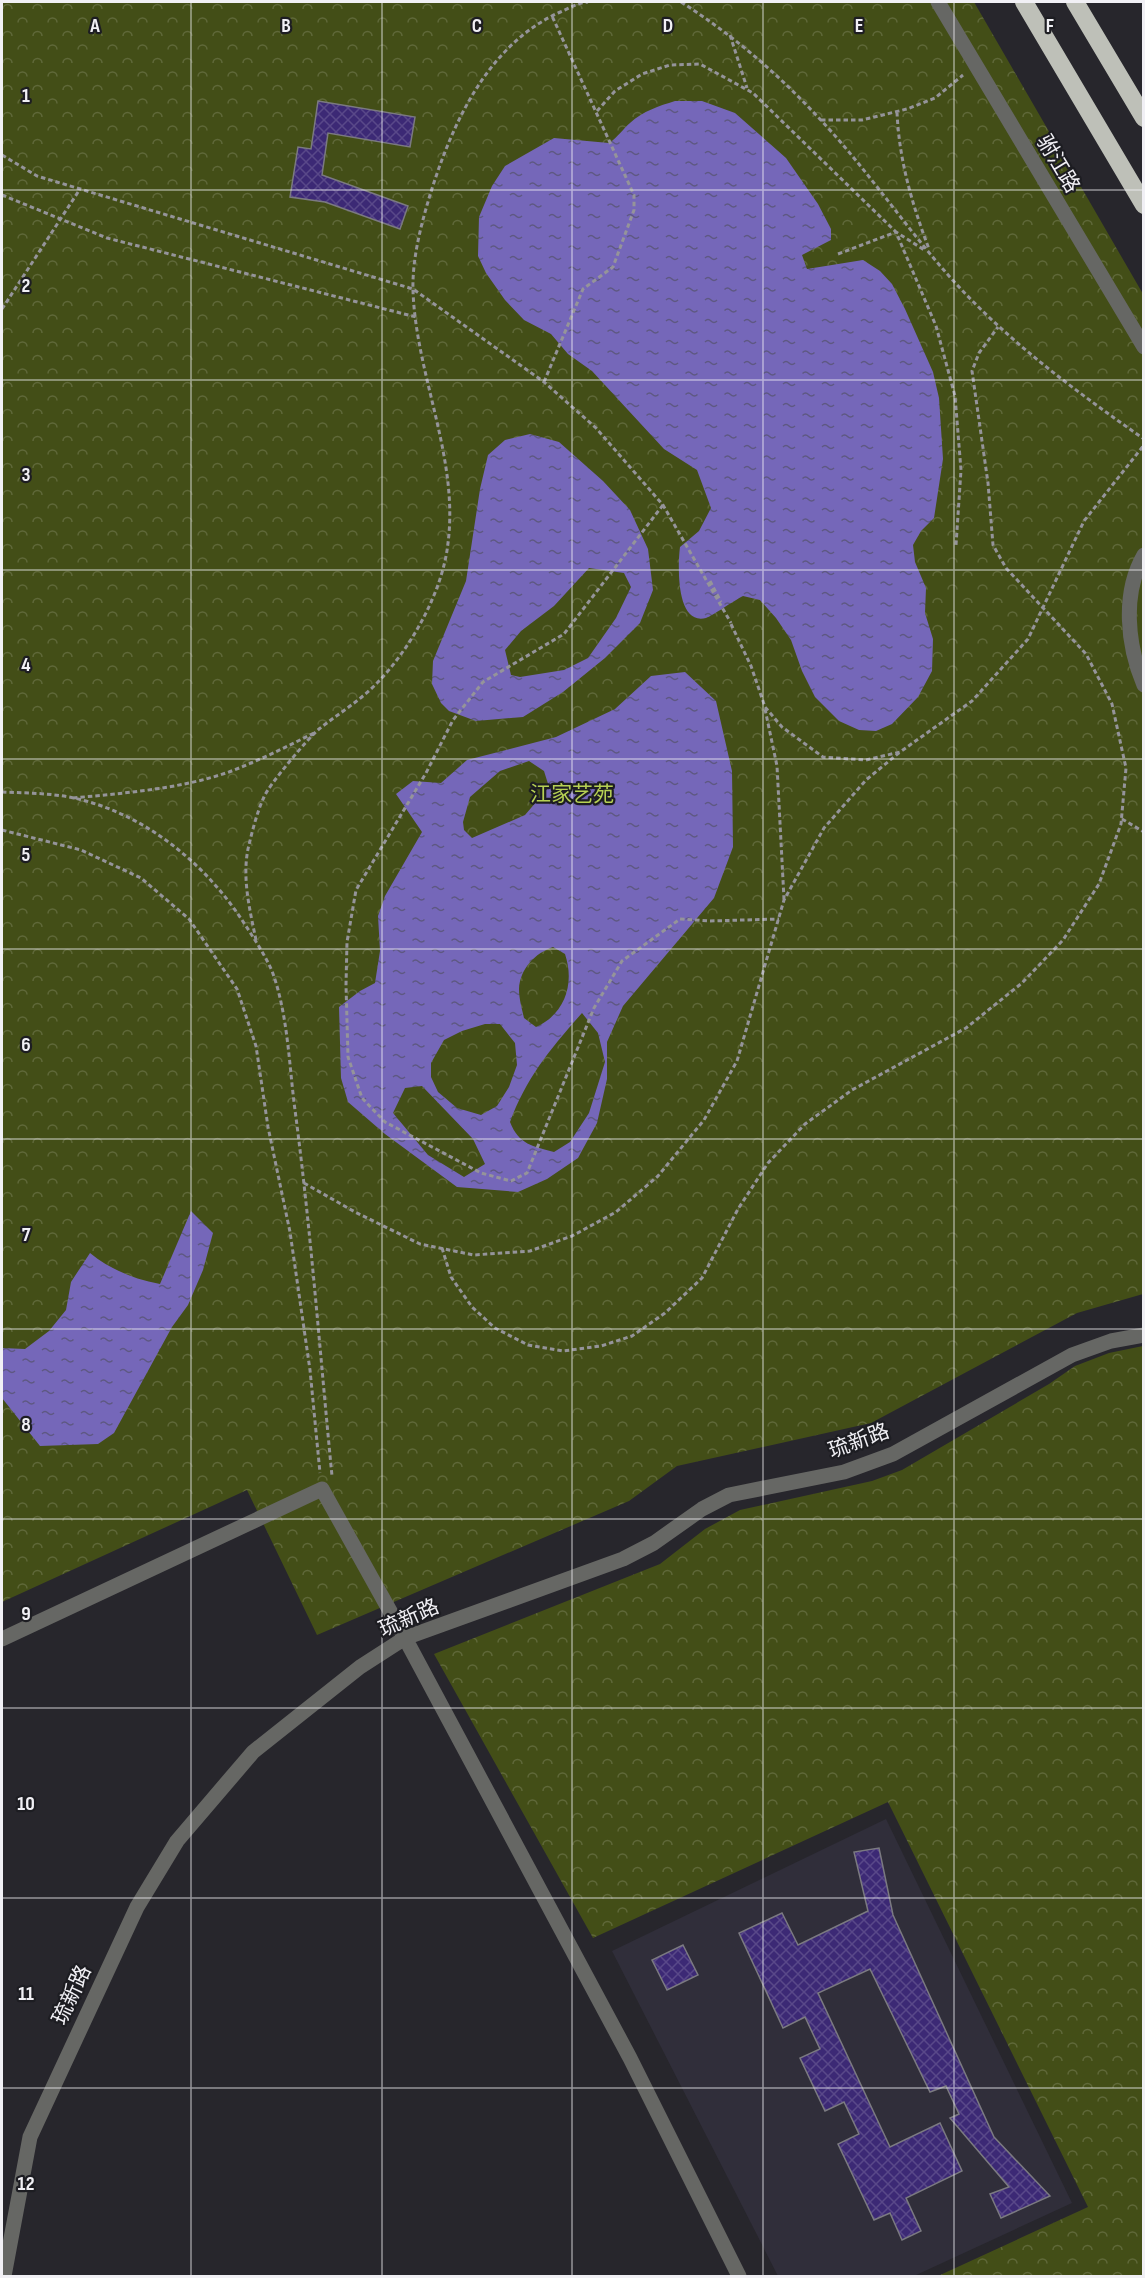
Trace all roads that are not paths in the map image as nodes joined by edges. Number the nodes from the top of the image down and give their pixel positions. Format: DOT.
graph roads {
  1 [pos="938,2"];
  2 [pos="1024,2"];
  3 [pos="1075,2"];
  4 [pos="1143,118"];
  5 [pos="1143,206"];
  6 [pos="1143,347"];
  7 [pos="1142,565"];
  8 [pos="1143,685"];
  9 [pos="1143,1335"];
  10 [pos="405,1638"];
  11 [pos="2,1639"];
  12 [pos="4,2277"];
  13 [pos="739,2277"];
  1 -- 6 [label="street, 驸江路"];
  2 -- 5 [label="highway"];
  3 -- 4 [label="highway"];
  7 -- 8 [label="street"];
  9 -- 10 [label="street, 琉新路"];
  10 -- 11 [label="street"];
  10 -- 12 [label="street, 琉新路"];
  10 -- 13 [label="street"];
}
